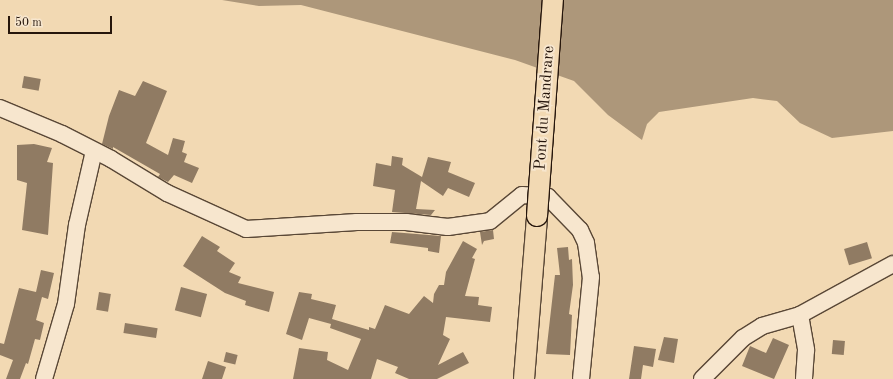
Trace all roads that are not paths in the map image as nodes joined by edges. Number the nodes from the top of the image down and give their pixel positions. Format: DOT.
graph roads {
  1 [pos="553,0"];
  2 [pos="0,108"];
  3 [pos="94,151"];
  4 [pos="893,264"];
  5 [pos="800,315"];
  6 [pos="44,379"];
  7 [pos="524,379"];
  8 [pos="581,379"];
  9 [pos="702,379"];
  10 [pos="804,379"];
  1 -- 7 [label="main road, Pont du Mandrare, bridge"];
  2 -- 3 [label="street"];
  3 -- 6 [label="street"];
  3 -- 8 [label="street"];
  4 -- 5 [label="street"];
  5 -- 9 [label="street"];
  5 -- 10 [label="street"];
}
